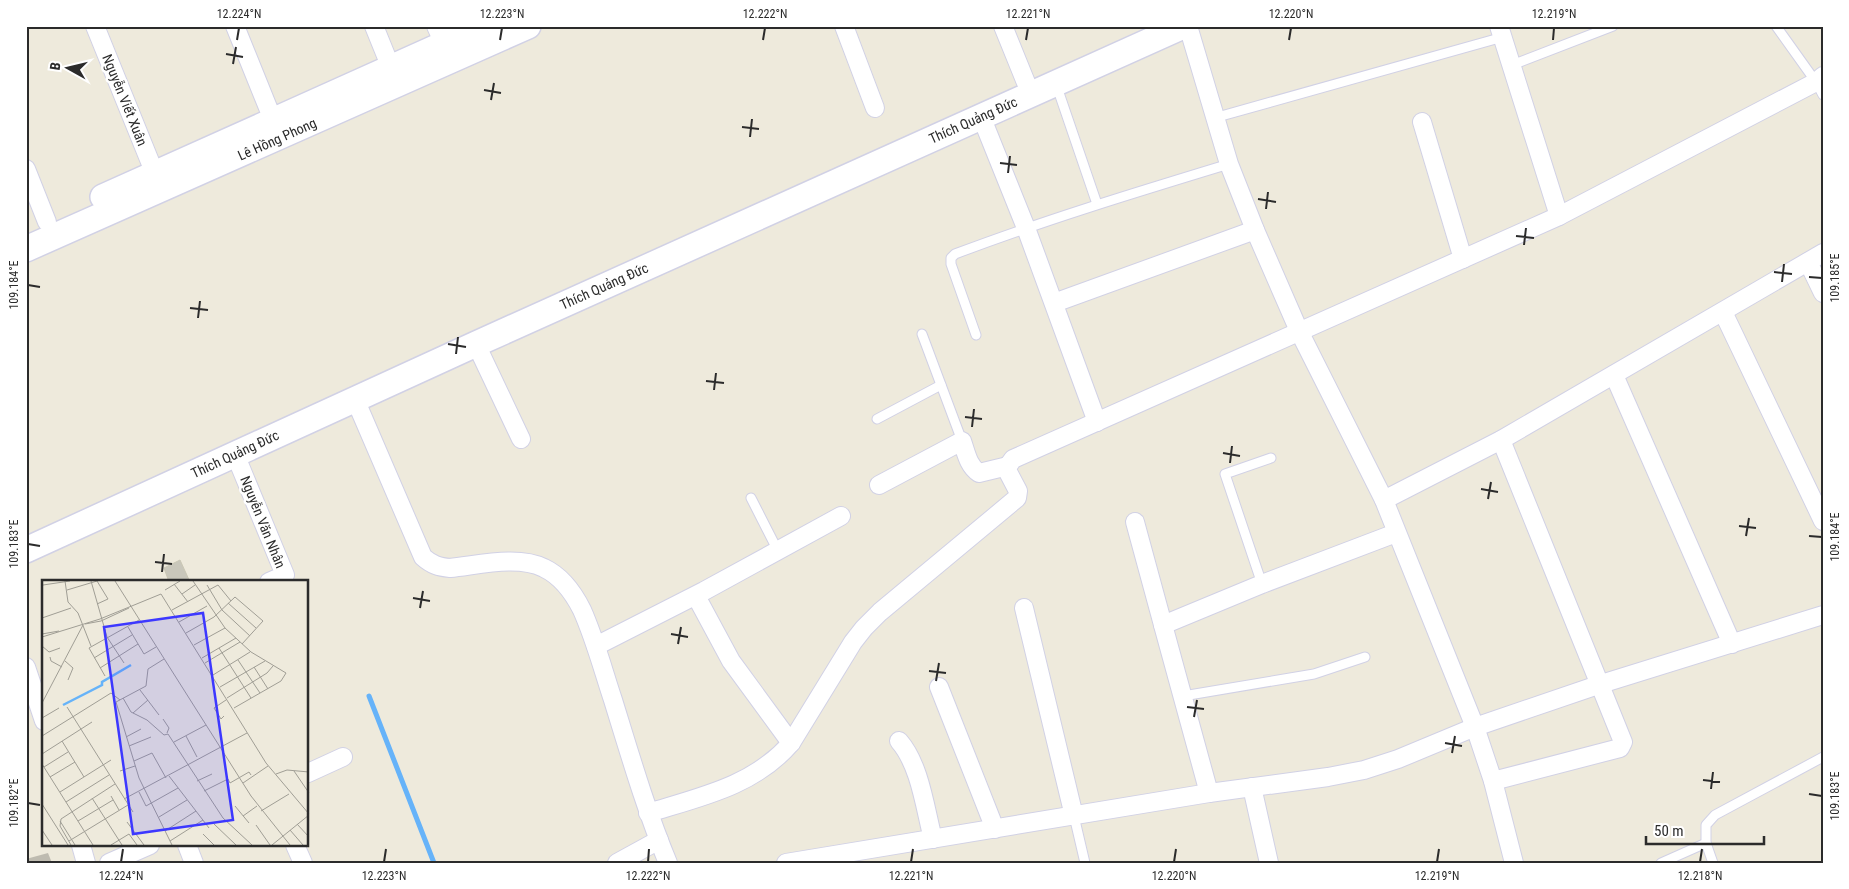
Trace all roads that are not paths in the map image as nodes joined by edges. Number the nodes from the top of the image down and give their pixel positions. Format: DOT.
graph roads {
  1 [pos="95,26"];
  2 [pos="235,26"];
  3 [pos="374,26"];
  4 [pos="484,26"];
  5 [pos="528,26"];
  6 [pos="844,26"];
  7 [pos="1002,26"];
  8 [pos="1183,26"];
  9 [pos="1188,26"];
  10 [pos="1613,26"];
  11 [pos="1776,26"];
  12 [pos="1501,32"];
  13 [pos="440,35"];
  14 [pos="1512,65"];
  15 [pos="391,68"];
  16 [pos="1056,84"];
  17 [pos="1820,84"];
  18 [pos="1031,94"];
  19 [pos="875,108"];
  20 [pos="981,116"];
  21 [pos="1214,118"];
  22 [pos="273,120"];
  23 [pos="1422,122"];
  24 [pos="1229,164"];
  25 [pos="26,169"];
  26 [pos="155,174"];
  27 [pos="1097,204"];
  28 [pos="1559,216"];
  29 [pos="37,227"];
  30 [pos="1026,228"];
  31 [pos="1255,230"];
  32 [pos="26,249"];
  33 [pos="1816,257"];
  34 [pos="1463,259"];
  35 [pos="1823,293"];
  36 [pos="1054,303"];
  37 [pos="1723,312"];
  38 [pos="1299,331"];
  39 [pos="922,334"];
  40 [pos="976,334"];
  41 [pos="476,344"];
  42 [pos="1614,375"];
  43 [pos="941,384"];
  44 [pos="355,399"];
  45 [pos="877,418"];
  46 [pos="1097,422"];
  47 [pos="521,439"];
  48 [pos="1501,440"];
  49 [pos="962,441"];
  50 [pos="235,454"];
  51 [pos="1271,458"];
  52 [pos="1008,466"];
  53 [pos="879,485"];
  54 [pos="751,498"];
  55 [pos="1384,500"];
  56 [pos="841,516"];
  57 [pos="1823,521"];
  58 [pos="1135,522"];
  59 [pos="1396,533"];
  60 [pos="26,550"];
  61 [pos="778,551"];
  62 [pos="273,580"];
  63 [pos="1262,584"];
  64 [pos="696,596"];
  65 [pos="1024,608"];
  66 [pos="1823,615"];
  67 [pos="1163,626"];
  68 [pos="1732,644"];
  69 [pos="596,646"];
  70 [pos="1365,657"];
  71 [pos="33,671"];
  72 [pos="1601,684"];
  73 [pos="939,687"];
  74 [pos="1183,696"];
  75 [pos="42,712"];
  76 [pos="1474,727"];
  77 [pos="899,740"];
  78 [pos="791,743"];
  79 [pos="343,757"];
  80 [pos="1823,757"];
  81 [pos="309,773"];
  82 [pos="1493,781"];
  83 [pos="1252,787"];
  84 [pos="1210,793"];
  85 [pos="648,813"];
  86 [pos="1074,816"];
  87 [pos="995,829"];
  88 [pos="933,839"];
  89 [pos="659,840"];
  90 [pos="1706,843"];
  91 [pos="81,846"];
  92 [pos="148,846"];
  93 [pos="187,846"];
  94 [pos="295,846"];
  95 [pos="86,863"];
  96 [pos="110,863"];
  97 [pos="194,863"];
  98 [pos="303,863"];
  99 [pos="617,863"];
  100 [pos="668,863"];
  101 [pos="786,863"];
  102 [pos="1085,863"];
  103 [pos="1268,863"];
  104 [pos="1514,863"];
  105 [pos="1661,863"];
  106 [pos="1713,863"];
  1 -- 26 [label="street, Nguyễn Viết Xuân"];
  2 -- 22 [label="street"];
  3 -- 15 [label="street"];
  4 -- 13 [label="street, Lê Hồng Phong"];
  5 -- 32 [label="street, Lê Hồng Phong"];
  6 -- 19 [label="street"];
  7 -- 18 [label="street"];
  8 -- 16 [label="street, Thích Quảng Đức"];
  9 -- 21 [label="street"];
  10 -- 14 [label="lane"];
  11 -- 17 [label="lane"];
  12 -- 14 [label="street"];
  12 -- 21 [label="lane"];
  13 -- 15 [label="street, Lê Hồng Phong"];
  14 -- 28 [label="street"];
  15 -- 22 [label="street, Lê Hồng Phong"];
  16 -- 18 [label="street, Thích Quảng Đức"];
  16 -- 27 [label="lane"];
  17 -- 28 [label="street"];
  18 -- 20 [label="street, Thích Quảng Đức"];
  20 -- 30 [label="street"];
  20 -- 41 [label="street, Thích Quảng Đức"];
  21 -- 24 [label="street"];
  22 -- 26 [label="street, Lê Hồng Phong"];
  23 -- 34 [label="street"];
  24 -- 27 [label="lane"];
  24 -- 31 [label="street"];
  25 -- 29 [label="street"];
  26 -- 29 [label="street, Lê Hồng Phong"];
  27 -- 30 [label="lane"];
  28 -- 34 [label="street"];
  30 -- 36 [label="street"];
  30 -- 40 [label="lane"];
  31 -- 36 [label="street"];
  31 -- 38 [label="street"];
  33 -- 35 [label="street"];
  33 -- 37 [label="street"];
  34 -- 38 [label="street"];
  36 -- 46 [label="street"];
  37 -- 42 [label="street"];
  37 -- 57 [label="street"];
  38 -- 46 [label="street"];
  38 -- 55 [label="street"];
  39 -- 43 [label="lane"];
  41 -- 44 [label="street, Thích Quảng Đức"];
  41 -- 47 [label="street"];
  42 -- 48 [label="street"];
  42 -- 68 [label="street"];
  43 -- 45 [label="lane"];
  43 -- 49 [label="lane"];
  44 -- 50 [label="street, Thích Quảng Đức"];
  44 -- 69 [label="street"];
  46 -- 52 [label="street"];
  48 -- 55 [label="street"];
  48 -- 72 [label="street"];
  49 -- 52 [label="street"];
  49 -- 53 [label="street"];
  50 -- 60 [label="street, Thích Quảng Đức"];
  50 -- 62 [label="street, Nguyễn Văn Nhân"];
  51 -- 63 [label="lane"];
  52 -- 78 [label="street"];
  54 -- 61 [label="lane"];
  55 -- 59 [label="street"];
  56 -- 61 [label="street"];
  58 -- 67 [label="street"];
  59 -- 63 [label="street"];
  59 -- 76 [label="street"];
  61 -- 64 [label="street"];
  63 -- 67 [label="street"];
  64 -- 69 [label="street"];
  64 -- 78 [label="street"];
  65 -- 86 [label="street"];
  66 -- 68 [label="street"];
  67 -- 74 [label="street"];
  68 -- 72 [label="street"];
  69 -- 85 [label="street"];
  70 -- 74 [label="lane"];
  71 -- 75 [label="street"];
  72 -- 76 [label="street"];
  72 -- 82 [label="street"];
  73 -- 87 [label="street"];
  74 -- 84 [label="street"];
  76 -- 82 [label="street"];
  76 -- 83 [label="street"];
  77 -- 88 [label="street"];
  78 -- 85 [label="street"];
  79 -- 81 [label="street"];
  80 -- 90 [label="lane"];
  82 -- 104 [label="street"];
  83 -- 84 [label="street"];
  83 -- 103 [label="street"];
  84 -- 86 [label="street"];
  85 -- 89 [label="street"];
  86 -- 87 [label="street"];
  86 -- 102 [label="lane"];
  87 -- 88 [label="street"];
  88 -- 101 [label="street"];
  89 -- 99 [label="street"];
  89 -- 100 [label="street"];
  90 -- 105 [label="lane"];
  90 -- 106 [label="lane"];
  91 -- 95 [label="street"];
  92 -- 96 [label="street"];
  93 -- 97 [label="street"];
  94 -- 98 [label="street"];
}
